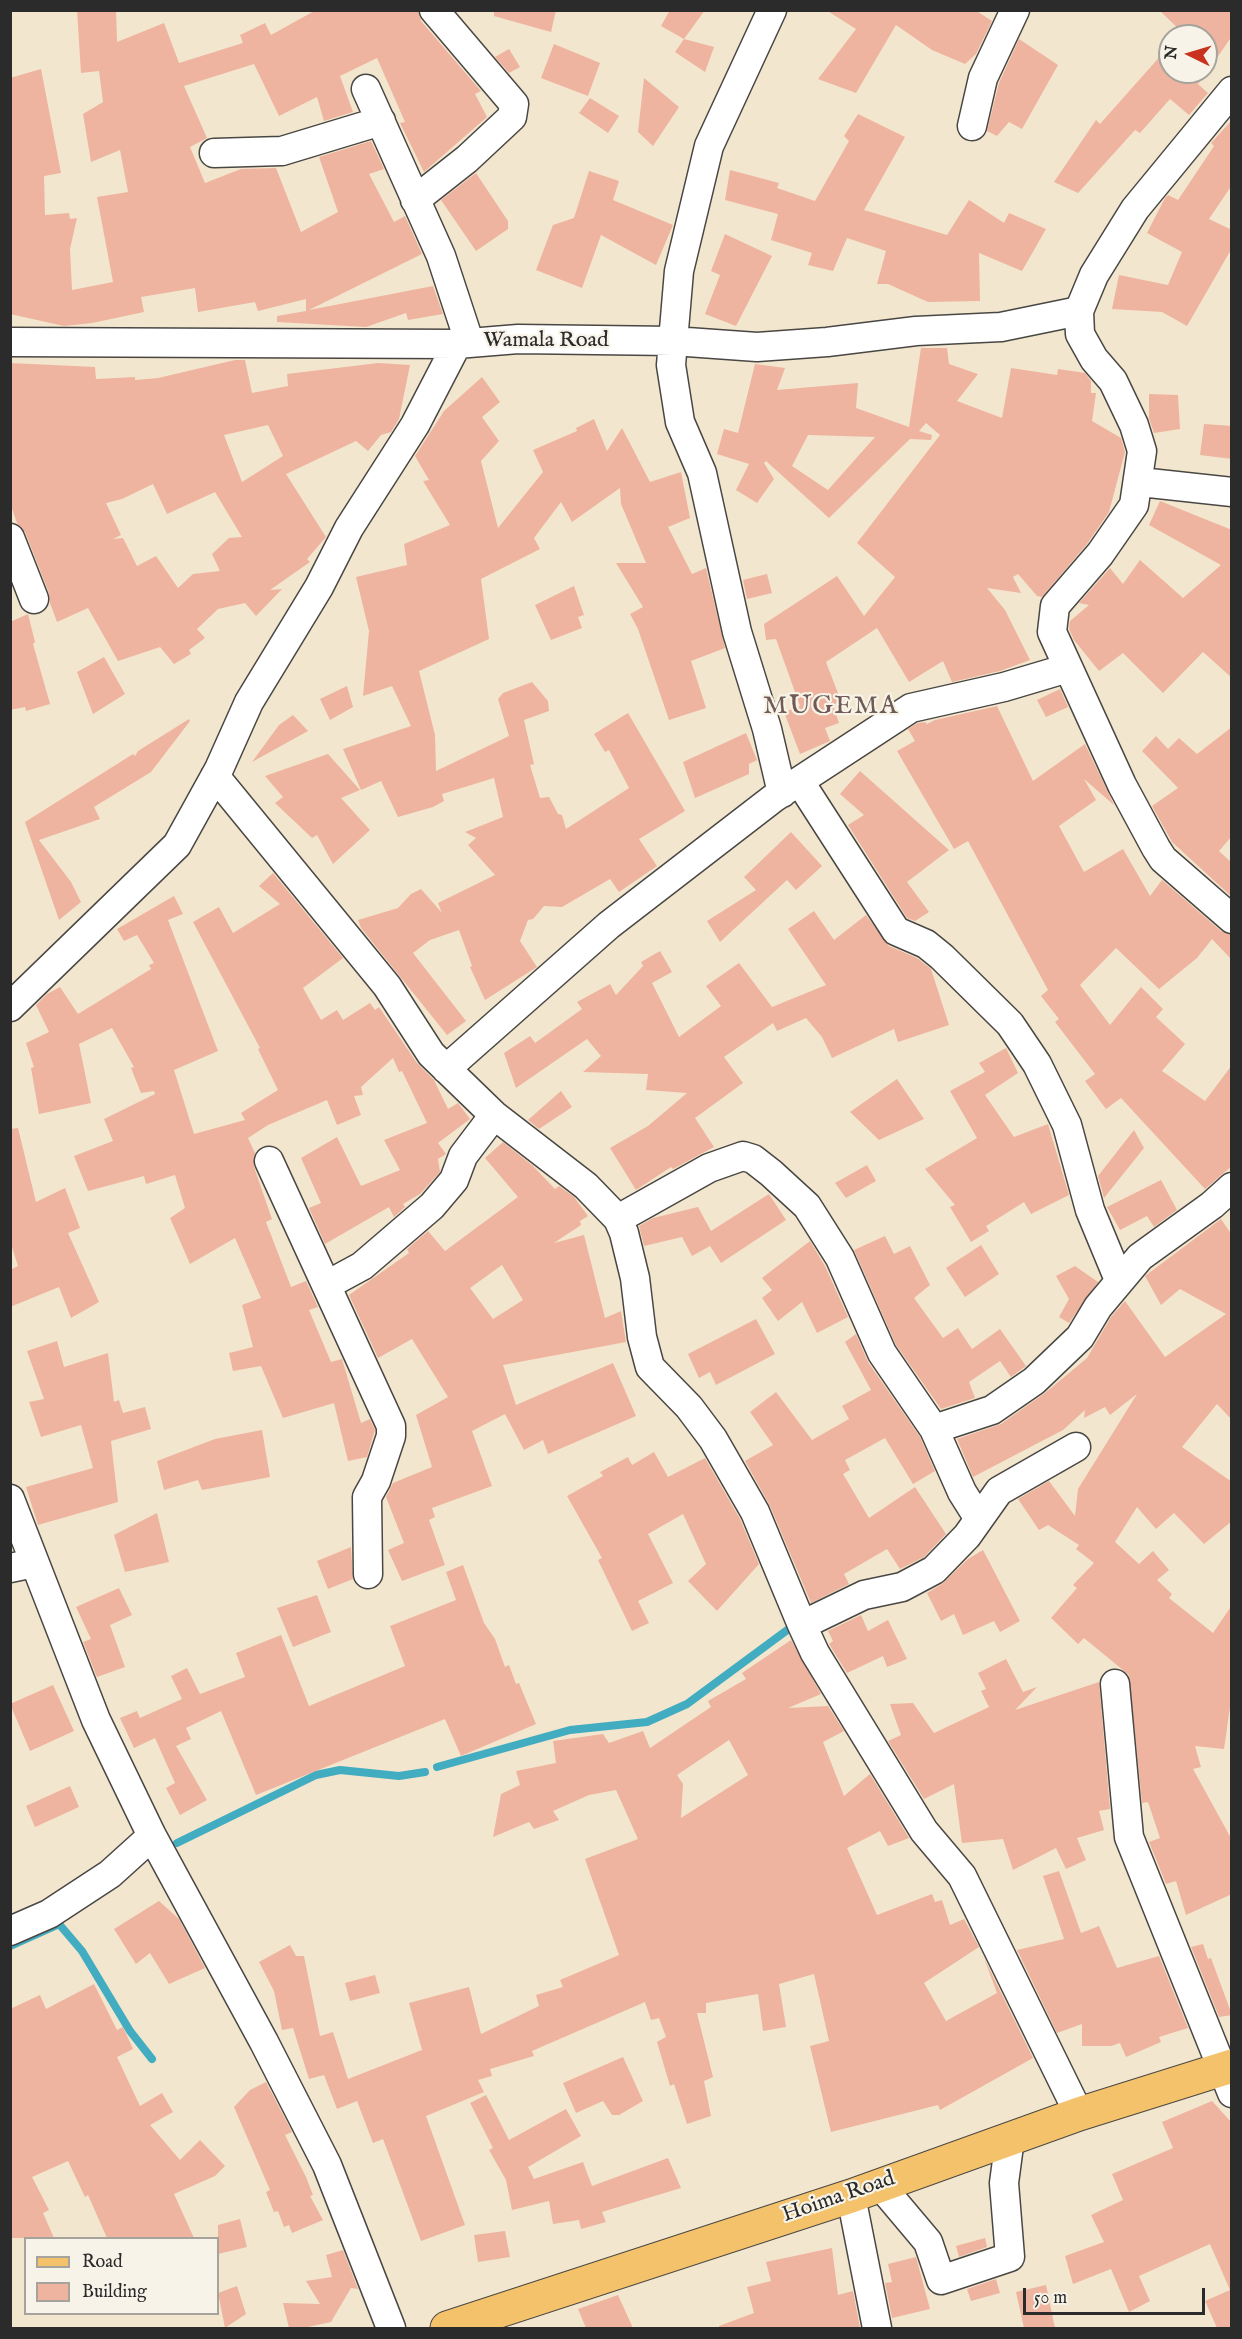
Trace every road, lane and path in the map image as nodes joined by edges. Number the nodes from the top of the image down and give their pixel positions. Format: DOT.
graph roads {
  1 [pos="434,10"];
  2 [pos="772,10"];
  3 [pos="1015,10"];
  4 [pos="366,89"];
  5 [pos="1232,91"];
  6 [pos="381,121"];
  7 [pos="972,126"];
  8 [pos="214,153"];
  9 [pos="415,200"];
  10 [pos="1079,311"];
  11 [pos="673,341"];
  12 [pos="10,342"];
  13 [pos="463,343"];
  14 [pos="1140,482"];
  15 [pos="1232,492"];
  16 [pos="10,538"];
  17 [pos="34,599"];
  18 [pos="1068,668"];
  19 [pos="215,776"];
  20 [pos="791,787"];
  21 [pos="1232,919"];
  22 [pos="10,1007"];
  23 [pos="446,1069"];
  24 [pos="494,1115"];
  25 [pos="268,1161"];
  26 [pos="1232,1188"];
  27 [pos="618,1219"];
  28 [pos="1119,1280"];
  29 [pos="327,1285"];
  30 [pos="934,1429"];
  31 [pos="1076,1447"];
  32 [pos="10,1499"];
  33 [pos="979,1519"];
  34 [pos="22,1566"];
  35 [pos="368,1575"];
  36 [pos="802,1625"];
  37 [pos="1115,1684"];
  38 [pos="152,1836"];
  39 [pos="10,1931"];
  40 [pos="1228,2076"];
  41 [pos="1079,2114"];
  42 [pos="1010,2138"];
  43 [pos="865,2190"];
  44 [pos="391,2328"];
  45 [pos="447,2328"];
  46 [pos="877,2328"];
  1 -- 9 [label="street"];
  2 -- 11 [label="street"];
  3 -- 7 [label="street"];
  4 -- 6 [label="street"];
  5 -- 10 [label="street"];
  6 -- 8 [label="street"];
  6 -- 9 [label="street"];
  9 -- 13 [label="street"];
  10 -- 11 [label="street, Wamala Road"];
  10 -- 14 [label="street"];
  11 -- 13 [label="street, Wamala Road"];
  11 -- 20 [label="street"];
  12 -- 13 [label="street, Wamala Road"];
  13 -- 19 [label="street"];
  14 -- 15 [label="street"];
  14 -- 18 [label="street"];
  16 -- 17 [label="street"];
  18 -- 20 [label="street"];
  18 -- 21 [label="street"];
  19 -- 22 [label="street"];
  19 -- 23 [label="street"];
  20 -- 23 [label="street"];
  20 -- 28 [label="street"];
  23 -- 24 [label="street"];
  24 -- 27 [label="street"];
  24 -- 29 [label="street"];
  25 -- 29 [label="street"];
  26 -- 28 [label="street"];
  27 -- 30 [label="street"];
  27 -- 36 [label="street"];
  28 -- 30 [label="street"];
  29 -- 35 [label="street"];
  30 -- 33 [label="street"];
  31 -- 33 [label="street"];
  32 -- 34 [label="street"];
  33 -- 36 [label="street"];
  34 -- 38 [label="street"];
  36 -- 41 [label="street"];
  37 -- 40 [label="street"];
  38 -- 39 [label="street"];
  38 -- 44 [label="street"];
  40 -- 41 [label="main road, Hoima Road"];
  41 -- 42 [label="main road, Hoima Road"];
  42 -- 43 [label="main road, Hoima Road"];
  42 -- 43 [label="street"];
  43 -- 45 [label="main road, Hoima Road"];
  43 -- 46 [label="street"];
}
